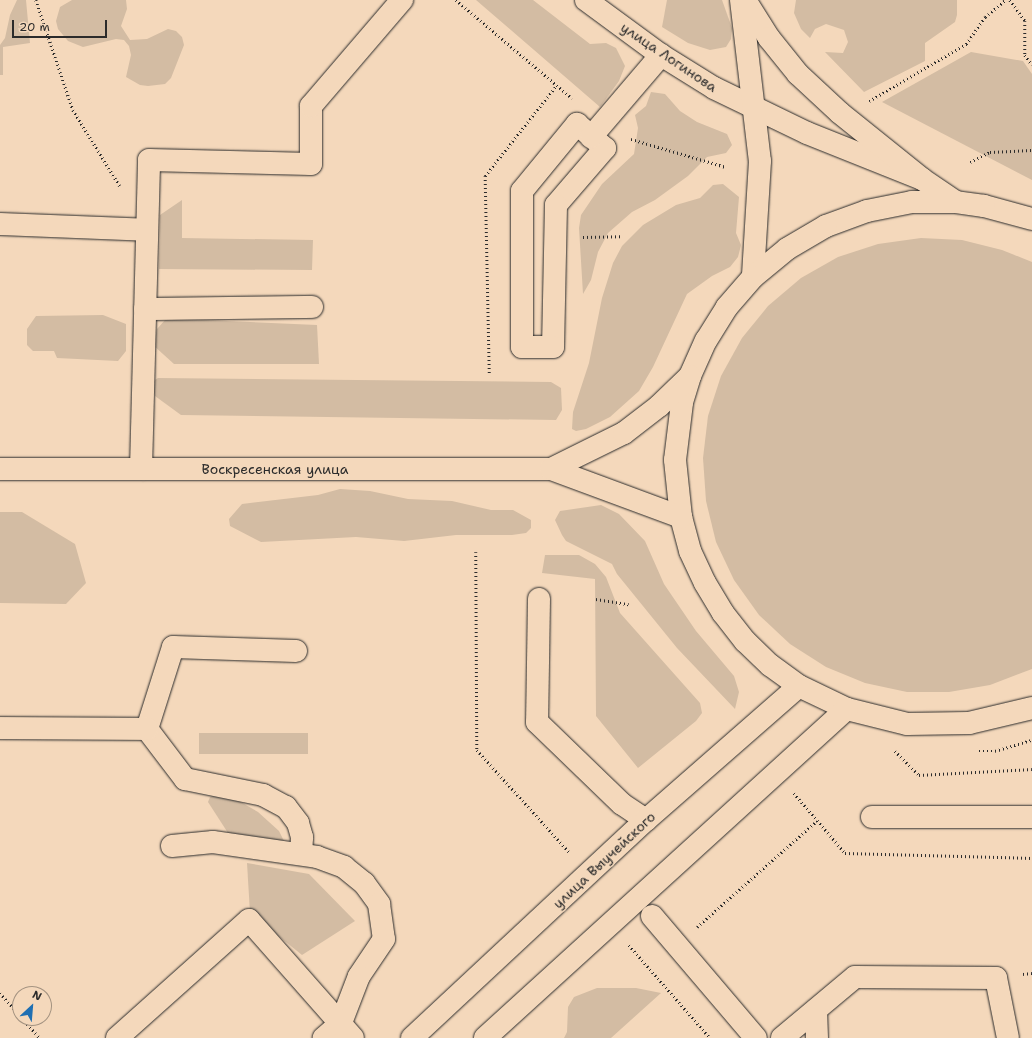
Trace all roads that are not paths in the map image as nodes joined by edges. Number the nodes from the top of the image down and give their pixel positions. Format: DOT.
graph roads {
  1 [pos="402,0"];
  2 [pos="586,0"];
  3 [pos="741,0"];
  4 [pos="745,0"];
  5 [pos="661,55"];
  6 [pos="755,110"];
  7 [pos="591,137"];
  8 [pos="922,178"];
  9 [pos="956,202"];
  10 [pos="1032,219"];
  11 [pos="0,224"];
  12 [pos="147,230"];
  13 [pos="753,277"];
  14 [pos="312,307"];
  15 [pos="145,309"];
  16 [pos="690,376"];
  17 [pos="0,469"];
  18 [pos="141,469"];
  19 [pos="551,469"];
  20 [pos="681,517"];
  21 [pos="539,599"];
  22 [pos="296,651"];
  23 [pos="799,686"];
  24 [pos="1032,708"];
  25 [pos="847,709"];
  26 [pos="0,728"];
  27 [pos="147,729"];
  28 [pos="872,817"];
  29 [pos="1032,817"];
  30 [pos="646,820"];
  31 [pos="172,846"];
  32 [pos="301,854"];
  33 [pos="652,916"];
  34 [pos="816,1010"];
  35 [pos="347,1030"];
  36 [pos="117,1038"];
  37 [pos="324,1038"];
  38 [pos="412,1038"];
  39 [pos="485,1038"];
  40 [pos="756,1038"];
  41 [pos="782,1038"];
  42 [pos="817,1038"];
  43 [pos="1008,1038"];
  1 -- 12 [label="main road"];
  2 -- 5 [label="main road, улица Логинова"];
  3 -- 6 [label="main road"];
  4 -- 8 [label="main road"];
  5 -- 6 [label="main road, улица Логинова"];
  5 -- 7 [label="main road"];
  6 -- 8 [label="main road, улица Логинова"];
  6 -- 13 [label="main road"];
  7 -- 7 [label="main road"];
  8 -- 9 [label="main road"];
  9 -- 10 [label="main road"];
  9 -- 13 [label="main road"];
  11 -- 12 [label="main road"];
  12 -- 15 [label="main road"];
  13 -- 16 [label="main road"];
  14 -- 15 [label="main road"];
  15 -- 18 [label="main road"];
  16 -- 19 [label="main road, Воскресенская улица"];
  16 -- 20 [label="main road"];
  17 -- 18 [label="main road, Воскресенская улица"];
  18 -- 19 [label="main road, Воскресенская улица"];
  19 -- 20 [label="main road, Воскресенская улица"];
  20 -- 23 [label="main road"];
  21 -- 30 [label="main road"];
  22 -- 27 [label="main road"];
  23 -- 25 [label="main road"];
  23 -- 30 [label="main road, улица Выучейского"];
  24 -- 25 [label="main road"];
  25 -- 39 [label="main road"];
  26 -- 27 [label="main road"];
  27 -- 32 [label="main road"];
  28 -- 29 [label="main road"];
  30 -- 38 [label="main road, улица Выучейского"];
  31 -- 32 [label="main road"];
  32 -- 35 [label="main road"];
  33 -- 40 [label="main road"];
  34 -- 41 [label="main road"];
  34 -- 42 [label="main road"];
  34 -- 43 [label="main road"];
  35 -- 36 [label="main road"];
  35 -- 37 [label="main road"];
}
